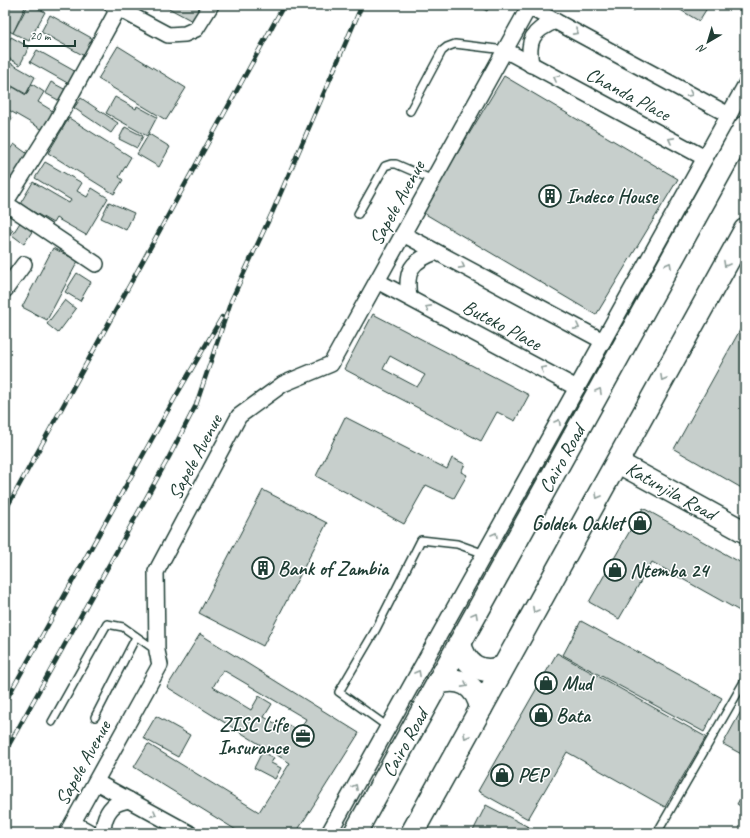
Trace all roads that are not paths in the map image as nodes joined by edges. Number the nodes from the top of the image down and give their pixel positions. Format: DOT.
graph roads {
  1 [pos="211,5"];
  2 [pos="529,6"];
  3 [pos="115,7"];
  4 [pos="555,21"];
  5 [pos="505,50"];
  6 [pos="531,65"];
  7 [pos="745,86"];
  8 [pos="410,111"];
  9 [pos="737,121"];
  10 [pos="738,152"];
  11 [pos="705,158"];
  12 [pos="433,180"];
  13 [pos="5,203"];
  14 [pos="358,214"];
  15 [pos="745,230"];
  16 [pos="403,234"];
  17 [pos="436,252"];
  18 [pos="24,264"];
  19 [pos="96,264"];
  20 [pos="377,281"];
  21 [pos="656,289"];
  22 [pos="5,290"];
  23 [pos="631,292"];
  24 [pos="409,297"];
  25 [pos="603,341"];
  26 [pos="577,388"];
  27 [pos="617,462"];
  28 [pos="745,532"];
  29 [pos="485,554"];
  30 [pos="472,577"];
  31 [pos="486,597"];
  32 [pos="136,637"];
  33 [pos="460,644"];
  34 [pos="158,651"];
  35 [pos="503,667"];
  36 [pos="745,680"];
  37 [pos="438,683"];
  38 [pos="481,708"];
  39 [pos="95,717"];
  40 [pos="52,722"];
  41 [pos="388,727"];
  42 [pos="96,782"];
  43 [pos="129,800"];
  44 [pos="369,808"];
  45 [pos="341,811"];
  46 [pos="70,828"];
  47 [pos="91,833"];
  48 [pos="104,833"];
  49 [pos="189,833"];
  50 [pos="329,833"];
  51 [pos="355,833"];
  52 [pos="412,833"];
  53 [pos="657,833"];
  1 -- 3 [label="street"];
  2 -- 4 [label="street, Chanda Place"];
  2 -- 5 [label="street, Sapele Avenue"];
  3 -- 13 [label="street"];
  4 -- 6 [label="street"];
  4 -- 9 [label="street, Chanda Place, one-way"];
  5 -- 6 [label="street, Chanda Place"];
  5 -- 8 [label="lane"];
  5 -- 12 [label="street, Sapele Avenue"];
  11 -- 6 [label="street, Chanda Place, one-way"];
  7 -- 9 [label="street"];
  9 -- 10 [label="main road, Cairo Road"];
  9 -- 11 [label="street"];
  21 -- 10 [label="main road, Cairo Road, one-way"];
  11 -- 23 [label="street"];
  12 -- 14 [label="lane"];
  12 -- 16 [label="street, Sapele Avenue"];
  13 -- 19 [label="street"];
  15 -- 27 [label="main road, one-way"];
  16 -- 17 [label="street, Buteko Place"];
  16 -- 20 [label="street, Sapele Avenue"];
  17 -- 24 [label="street"];
  17 -- 25 [label="street, Buteko Place, one-way"];
  18 -- 22 [label="street"];
  20 -- 24 [label="street, Buteko Place"];
  20 -- 34 [label="street, Sapele Avenue"];
  21 -- 23 [label="street"];
  31 -- 21 [label="main road, Cairo Road, one-way"];
  23 -- 25 [label="street"];
  26 -- 24 [label="street, Buteko Place, one-way"];
  25 -- 26 [label="street"];
  29 -- 26 [label="street, one-way"];
  27 -- 28 [label="street, Katunjila Road"];
  27 -- 35 [label="main road, one-way"];
  29 -- 30 [label="street"];
  29 -- 41 [label="lane"];
  30 -- 31 [label="street"];
  41 -- 30 [label="street, one-way"];
  33 -- 31 [label="main road, Cairo Road, one-way"];
  32 -- 34 [label="lane"];
  32 -- 39 [label="lane"];
  32 -- 40 [label="lane"];
  33 -- 35 [label="main road"];
  33 -- 37 [label="main road, Cairo Road"];
  34 -- 42 [label="street, Sapele Avenue"];
  35 -- 38 [label="main road"];
  36 -- 53 [label="lane"];
  37 -- 38 [label="main road, one-way"];
  37 -- 44 [label="main road, Cairo Road"];
  38 -- 52 [label="main road, one-way"];
  45 -- 41 [label="street, one-way"];
  42 -- 43 [label="street"];
  42 -- 46 [label="street, Sapele Avenue"];
  43 -- 48 [label="street"];
  43 -- 49 [label="street, one-way"];
  44 -- 45 [label="street"];
  44 -- 51 [label="main road, Cairo Road"];
  45 -- 50 [label="street"];
  46 -- 47 [label="street"];
}
